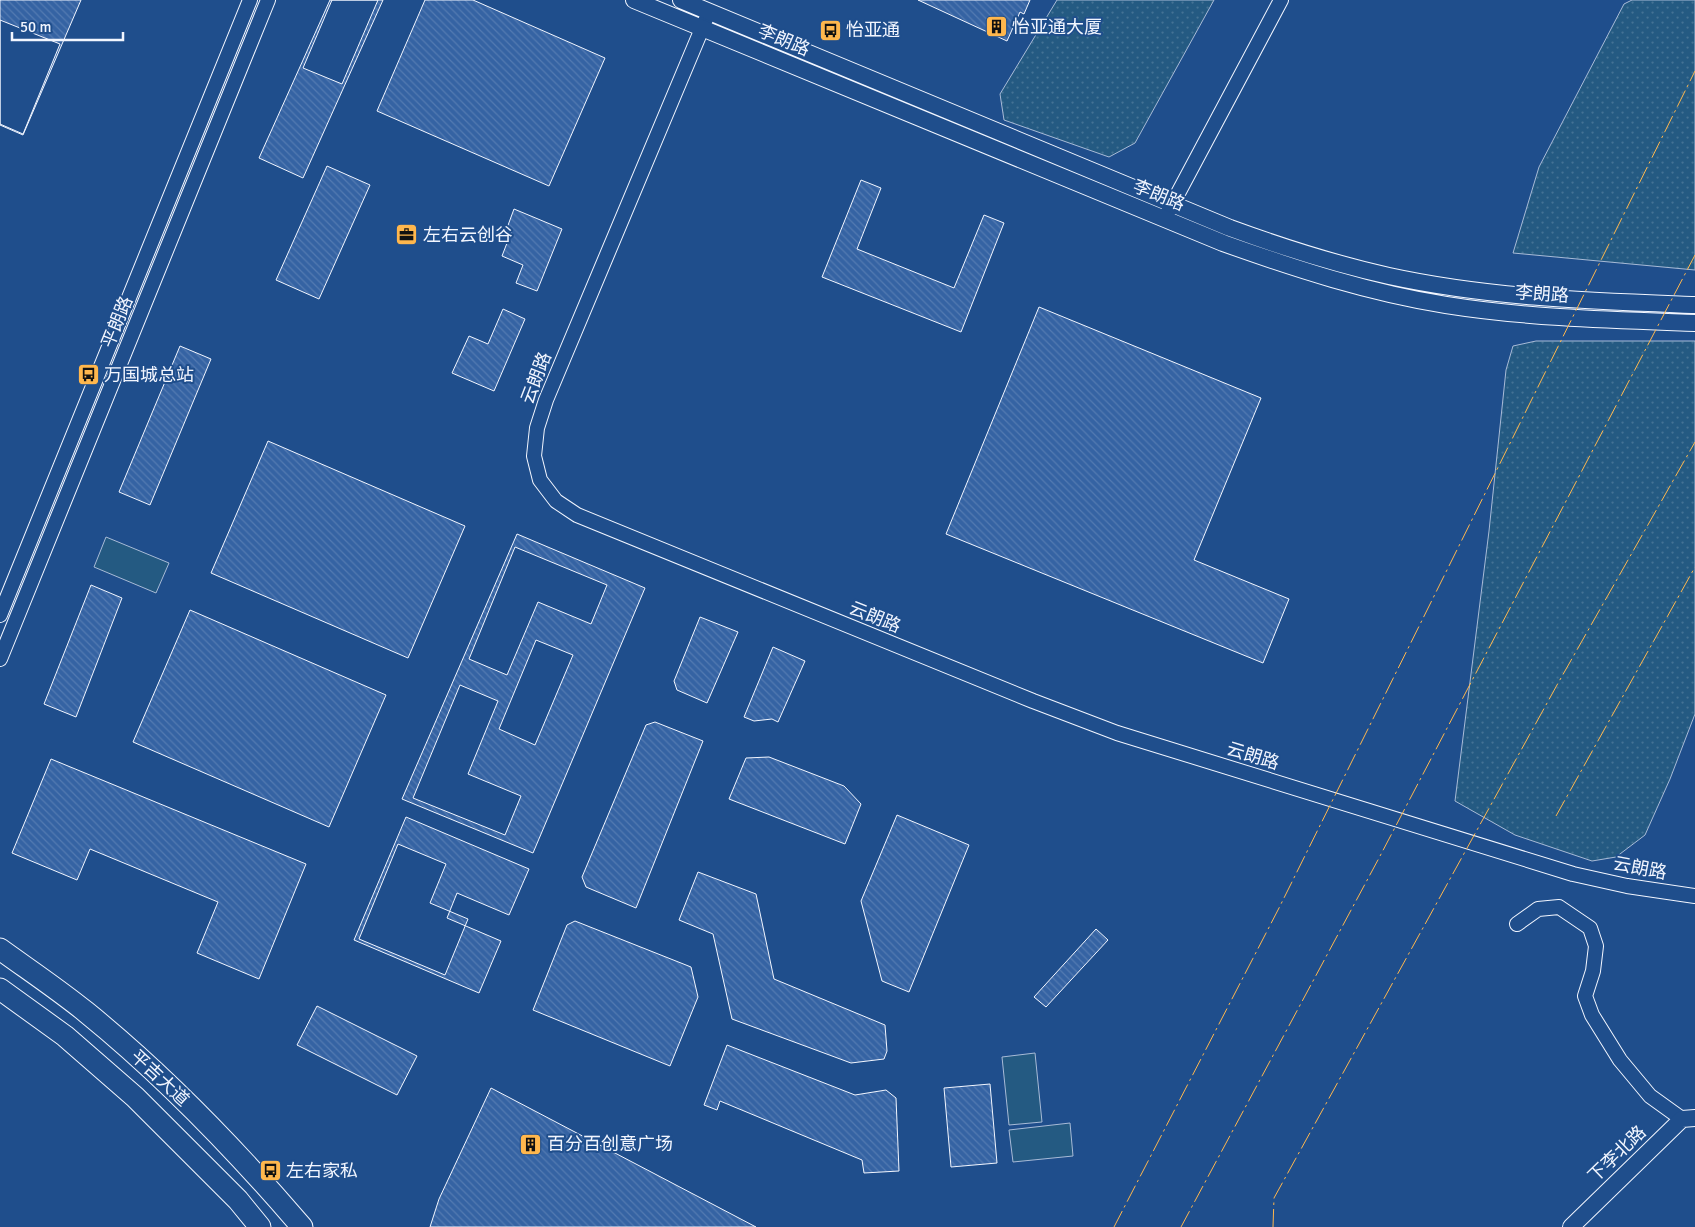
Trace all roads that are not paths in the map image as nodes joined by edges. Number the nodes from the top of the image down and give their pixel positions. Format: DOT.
graph roads {
  1 [pos="250,0"];
  2 [pos="268,0"];
  3 [pos="634,0"];
  4 [pos="681,0"];
  5 [pos="1281,0"];
  6 [pos="709,12"];
  7 [pos="702,28"];
  8 [pos="1172,204"];
  9 [pos="1164,219"];
  10 [pos="1695,305"];
  11 [pos="1695,323"];
  12 [pos="0,615"];
  13 [pos="0,659"];
  14 [pos="1695,896"];
  15 [pos="1517,924"];
  16 [pos="0,949"];
  17 [pos="0,989"];
  18 [pos="1688,1119"];
  19 [pos="259,1226"];
  20 [pos="302,1227"];
  21 [pos="1571,1227"];
  1 -- 12 [label="street, 平朗路"];
  2 -- 13 [label="street, 平朗路"];
  3 -- 7 [label="street, 李朗路"];
  4 -- 6 [label="street, 李朗路"];
  5 -- 8 [label="street"];
  6 -- 7 [label="street, 云朗路"];
  6 -- 8 [label="street, 李朗路"];
  7 -- 9 [label="street, 李朗路"];
  7 -- 14 [label="street, 云朗路"];
  8 -- 9 [label="street"];
  8 -- 10 [label="street, 李朗路"];
  9 -- 11 [label="street, 李朗路"];
  15 -- 18 [label="street"];
  16 -- 20 [label="main road, 平吉大道"];
  17 -- 19 [label="main road, 平吉大道"];
  18 -- 21 [label="street, 下李北路"];
}
